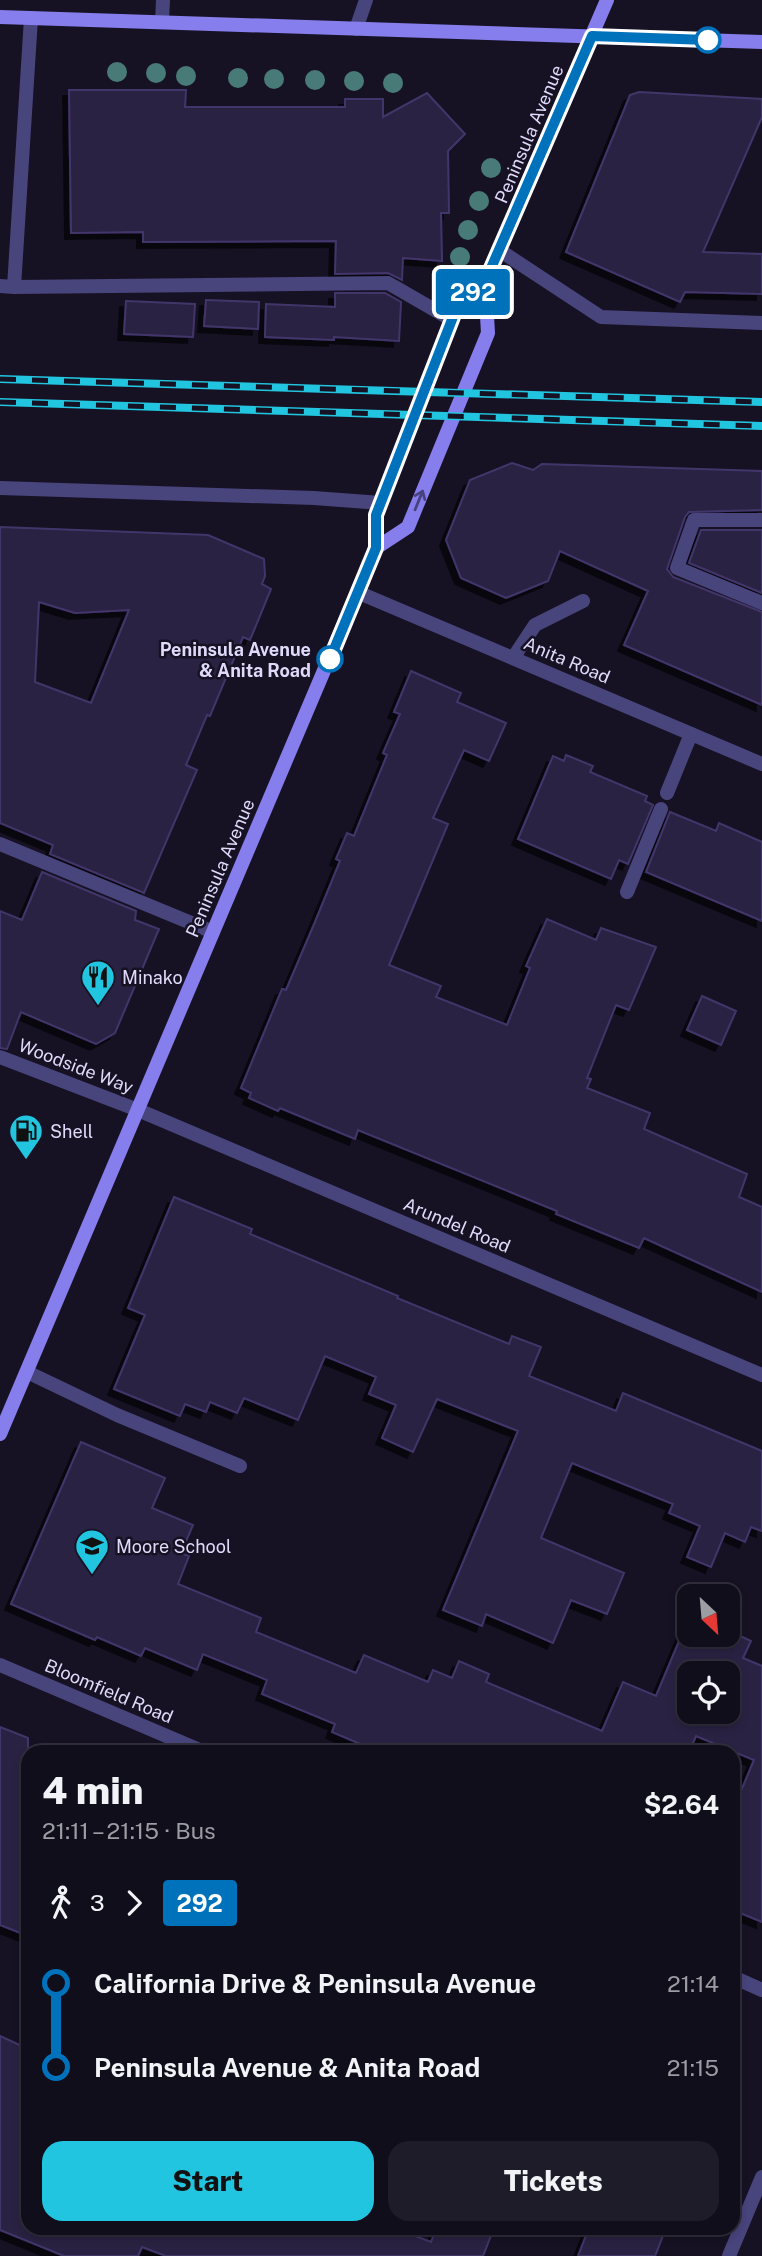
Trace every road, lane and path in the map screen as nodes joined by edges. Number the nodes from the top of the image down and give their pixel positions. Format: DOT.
graph roads {
  1 [pos="163,0"];
  2 [pos="366,0"];
  3 [pos="607,0"];
  4 [pos="0,17"];
  5 [pos="31,18"];
  6 [pos="162,22"];
  7 [pos="356,29"];
  8 [pos="592,36"];
  9 [pos="762,42"];
  10 [pos="499,250"];
  11 [pos="485,282"];
  12 [pos="7,286"];
  13 [pos="452,320"];
  14 [pos="762,323"];
  15 [pos="0,488"];
  16 [pos="381,503"];
  17 [pos="762,520"];
  18 [pos="376,548"];
  19 [pos="357,592"];
  20 [pos="583,601"];
  21 [pos="762,603"];
  22 [pos="513,658"];
  23 [pos="691,734"];
  24 [pos="762,764"];
  25 [pos="667,793"];
  26 [pos="661,808"];
  27 [pos="0,844"];
  28 [pos="627,892"];
  29 [pos="213,932"];
  30 [pos="0,1057"];
  31 [pos="138,1110"];
  32 [pos="27,1372"];
  33 [pos="762,1375"];
  34 [pos="0,1434"];
  35 [pos="240,1466"];
  36 [pos="0,1665"];
  37 [pos="188,1745"];
  38 [pos="740,1981"];
  39 [pos="762,1990"];
  40 [pos="762,2177"];
  41 [pos="740,2230"];
  42 [pos="738,2235"];
  43 [pos="729,2256"];
  1 -- 6 [label="street"];
  2 -- 7 [label="street"];
  3 -- 8 [label="main road, Peninsula Avenue"];
  4 -- 5 [label="main road"];
  5 -- 6 [label="main road"];
  5 -- 12 [label="street"];
  6 -- 7 [label="main road"];
  7 -- 8 [label="main road"];
  8 -- 9 [label="main road"];
  8 -- 10 [label="main road, Peninsula Avenue"];
  10 -- 11 [label="main road, Peninsula Avenue"];
  10 -- 14 [label="street"];
  11 -- 13 [label="main road, Peninsula Avenue"];
  18 -- 11 [label="main road, Peninsula Avenue, one-way"];
  12 -- 13 [label="street"];
  13 -- 16 [label="main road, Peninsula Avenue"];
  15 -- 16 [label="street"];
  16 -- 18 [label="main road, Peninsula Avenue"];
  17 -- 21 [label="street"];
  18 -- 19 [label="main road, Peninsula Avenue"];
  19 -- 22 [label="street, Anita Road"];
  19 -- 29 [label="main road, Peninsula Avenue"];
  20 -- 22 [label="street"];
  22 -- 23 [label="street, Anita Road"];
  23 -- 24 [label="street, Anita Road"];
  23 -- 25 [label="street"];
  26 -- 28 [label="street"];
  27 -- 29 [label="street"];
  29 -- 31 [label="main road, Peninsula Avenue"];
  30 -- 31 [label="street, Woodside Way"];
  31 -- 32 [label="main road, Peninsula Avenue"];
  31 -- 33 [label="street, Arundel Road"];
  32 -- 34 [label="main road, Peninsula Avenue"];
  32 -- 35 [label="street"];
  36 -- 37 [label="street, Bloomfield Road"];
  38 -- 39 [label="street"];
  40 -- 41 [label="street"];
  42 -- 43 [label="street"];
}
